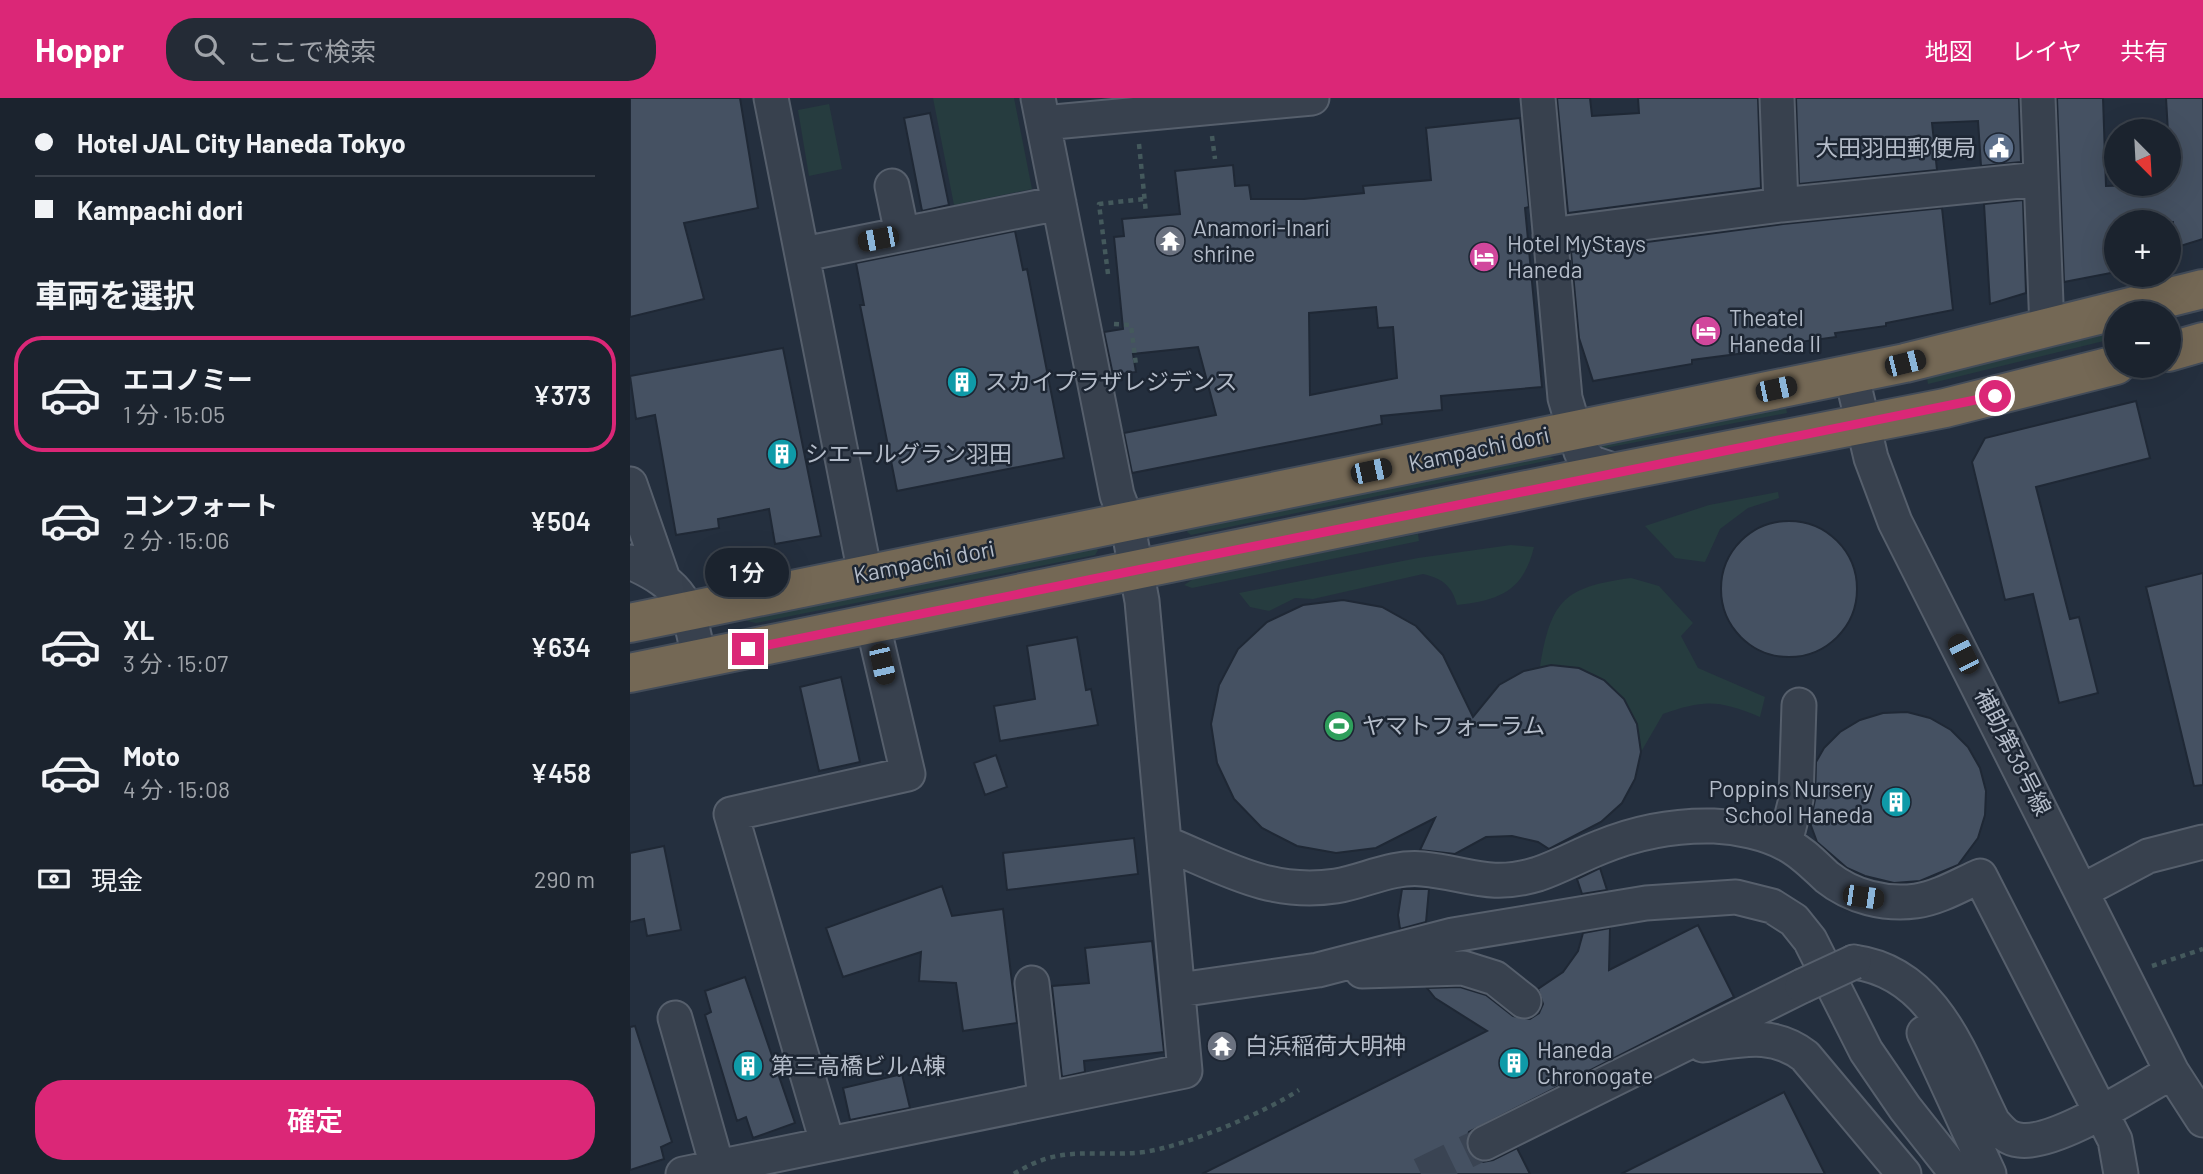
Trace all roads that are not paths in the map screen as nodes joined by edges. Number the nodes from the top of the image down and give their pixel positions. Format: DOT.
graph roads {
  1 [pos="771,98"];
  2 [pos="1312,98"];
  3 [pos="1538,98"];
  4 [pos="1777,98"];
  5 [pos="2038,98"];
  6 [pos="1040,110"];
  7 [pos="2040,179"];
  8 [pos="892,186"];
  9 [pos="1059,203"];
  10 [pos="1782,205"];
  11 [pos="902,234"];
  12 [pos="1550,235"];
  13 [pos="804,254"];
  14 [pos="2203,289"];
  15 [pos="2047,329"];
  16 [pos="2203,342"];
  17 [pos="2181,348"];
  18 [pos="2104,368"];
  19 [pos="1851,373"];
  20 [pos="1861,425"];
  21 [pos="1573,429"];
  22 [pos="1622,472"];
  23 [pos="630,484"];
  24 [pos="1126,521"];
  25 [pos="630,562"];
  26 [pos="1136,571"];
  27 [pos="864,574"];
  28 [pos="662,576"];
  29 [pos="689,611"];
  30 [pos="630,622"];
  31 [pos="873,625"];
  32 [pos="699,659"];
  33 [pos="630,673"];
  34 [pos="1799,705"];
  35 [pos="2203,842"];
  36 [pos="1165,843"];
  37 [pos="1785,843"];
  38 [pos="2082,891"];
  39 [pos="1318,970"];
  40 [pos="1895,975"];
  41 [pos="1032,982"];
  42 [pos="1179,990"];
  43 [pos="1524,1001"];
  44 [pos="675,1018"];
  45 [pos="1676,1048"];
  46 [pos="1866,1051"];
  47 [pos="2172,1072"];
  48 [pos="1045,1099"];
  49 [pos="2101,1112"];
  50 [pos="2203,1120"];
  51 [pos="827,1142"];
  52 [pos="1485,1143"];
  53 [pos="717,1167"];
  54 [pos="683,1174"];
  55 [pos="1904,1174"];
  56 [pos="1926,1174"];
  57 [pos="1957,1174"];
  58 [pos="1989,1174"];
  59 [pos="2121,1174"];
  1 -- 13 [label="street"];
  2 -- 6 [label="street"];
  3 -- 12 [label="street"];
  4 -- 10 [label="street"];
  5 -- 7 [label="street"];
  6 -- 9 [label="street"];
  7 -- 10 [label="street"];
  7 -- 15 [label="street"];
  8 -- 11 [label="street"];
  9 -- 11 [label="street"];
  9 -- 24 [label="street"];
  10 -- 12 [label="street"];
  11 -- 13 [label="street"];
  12 -- 21 [label="street"];
  13 -- 27 [label="street"];
  14 -- 15 [label="highway, Kampachi dori"];
  15 -- 19 [label="highway, Kampachi dori"];
  16 -- 17 [label="highway"];
  18 -- 20 [label="highway"];
  19 -- 20 [label="street, 補助第38号線"];
  19 -- 21 [label="highway, Kampachi dori"];
  20 -- 22 [label="highway"];
  20 -- 38 [label="street, 補助第38号線"];
  21 -- 22 [label="street"];
  21 -- 24 [label="highway, Kampachi dori"];
  22 -- 26 [label="highway"];
  23 -- 28 [label="street"];
  24 -- 26 [label="street"];
  24 -- 27 [label="highway, Kampachi dori"];
  25 -- 28 [label="street"];
  26 -- 31 [label="highway"];
  26 -- 36 [label="street"];
  27 -- 29 [label="highway, Kampachi dori"];
  28 -- 29 [label="street"];
  29 -- 30 [label="highway, Kampachi dori"];
  29 -- 32 [label="street"];
  31 -- 32 [label="highway"];
  31 -- 51 [label="street"];
  32 -- 33 [label="highway"];
  34 -- 37 [label="street"];
  35 -- 38 [label="street"];
  36 -- 37 [label="street"];
  36 -- 42 [label="street"];
  37 -- 49 [label="street"];
  38 -- 47 [label="street, 補助第38号線"];
  39 -- 42 [label="street"];
  39 -- 43 [label="street"];
  39 -- 46 [label="street"];
  40 -- 45 [label="street, bridge"];
  40 -- 49 [label="street"];
  40 -- 58 [label="street"];
  41 -- 48 [label="street"];
  42 -- 48 [label="street"];
  44 -- 53 [label="street"];
  45 -- 52 [label="street"];
  45 -- 55 [label="street"];
  46 -- 56 [label="street"];
  46 -- 57 [label="street"];
  47 -- 49 [label="street"];
  47 -- 50 [label="street, 補助第38号線"];
  48 -- 51 [label="street"];
  49 -- 59 [label="street"];
  51 -- 53 [label="street"];
  53 -- 54 [label="street"];
}
